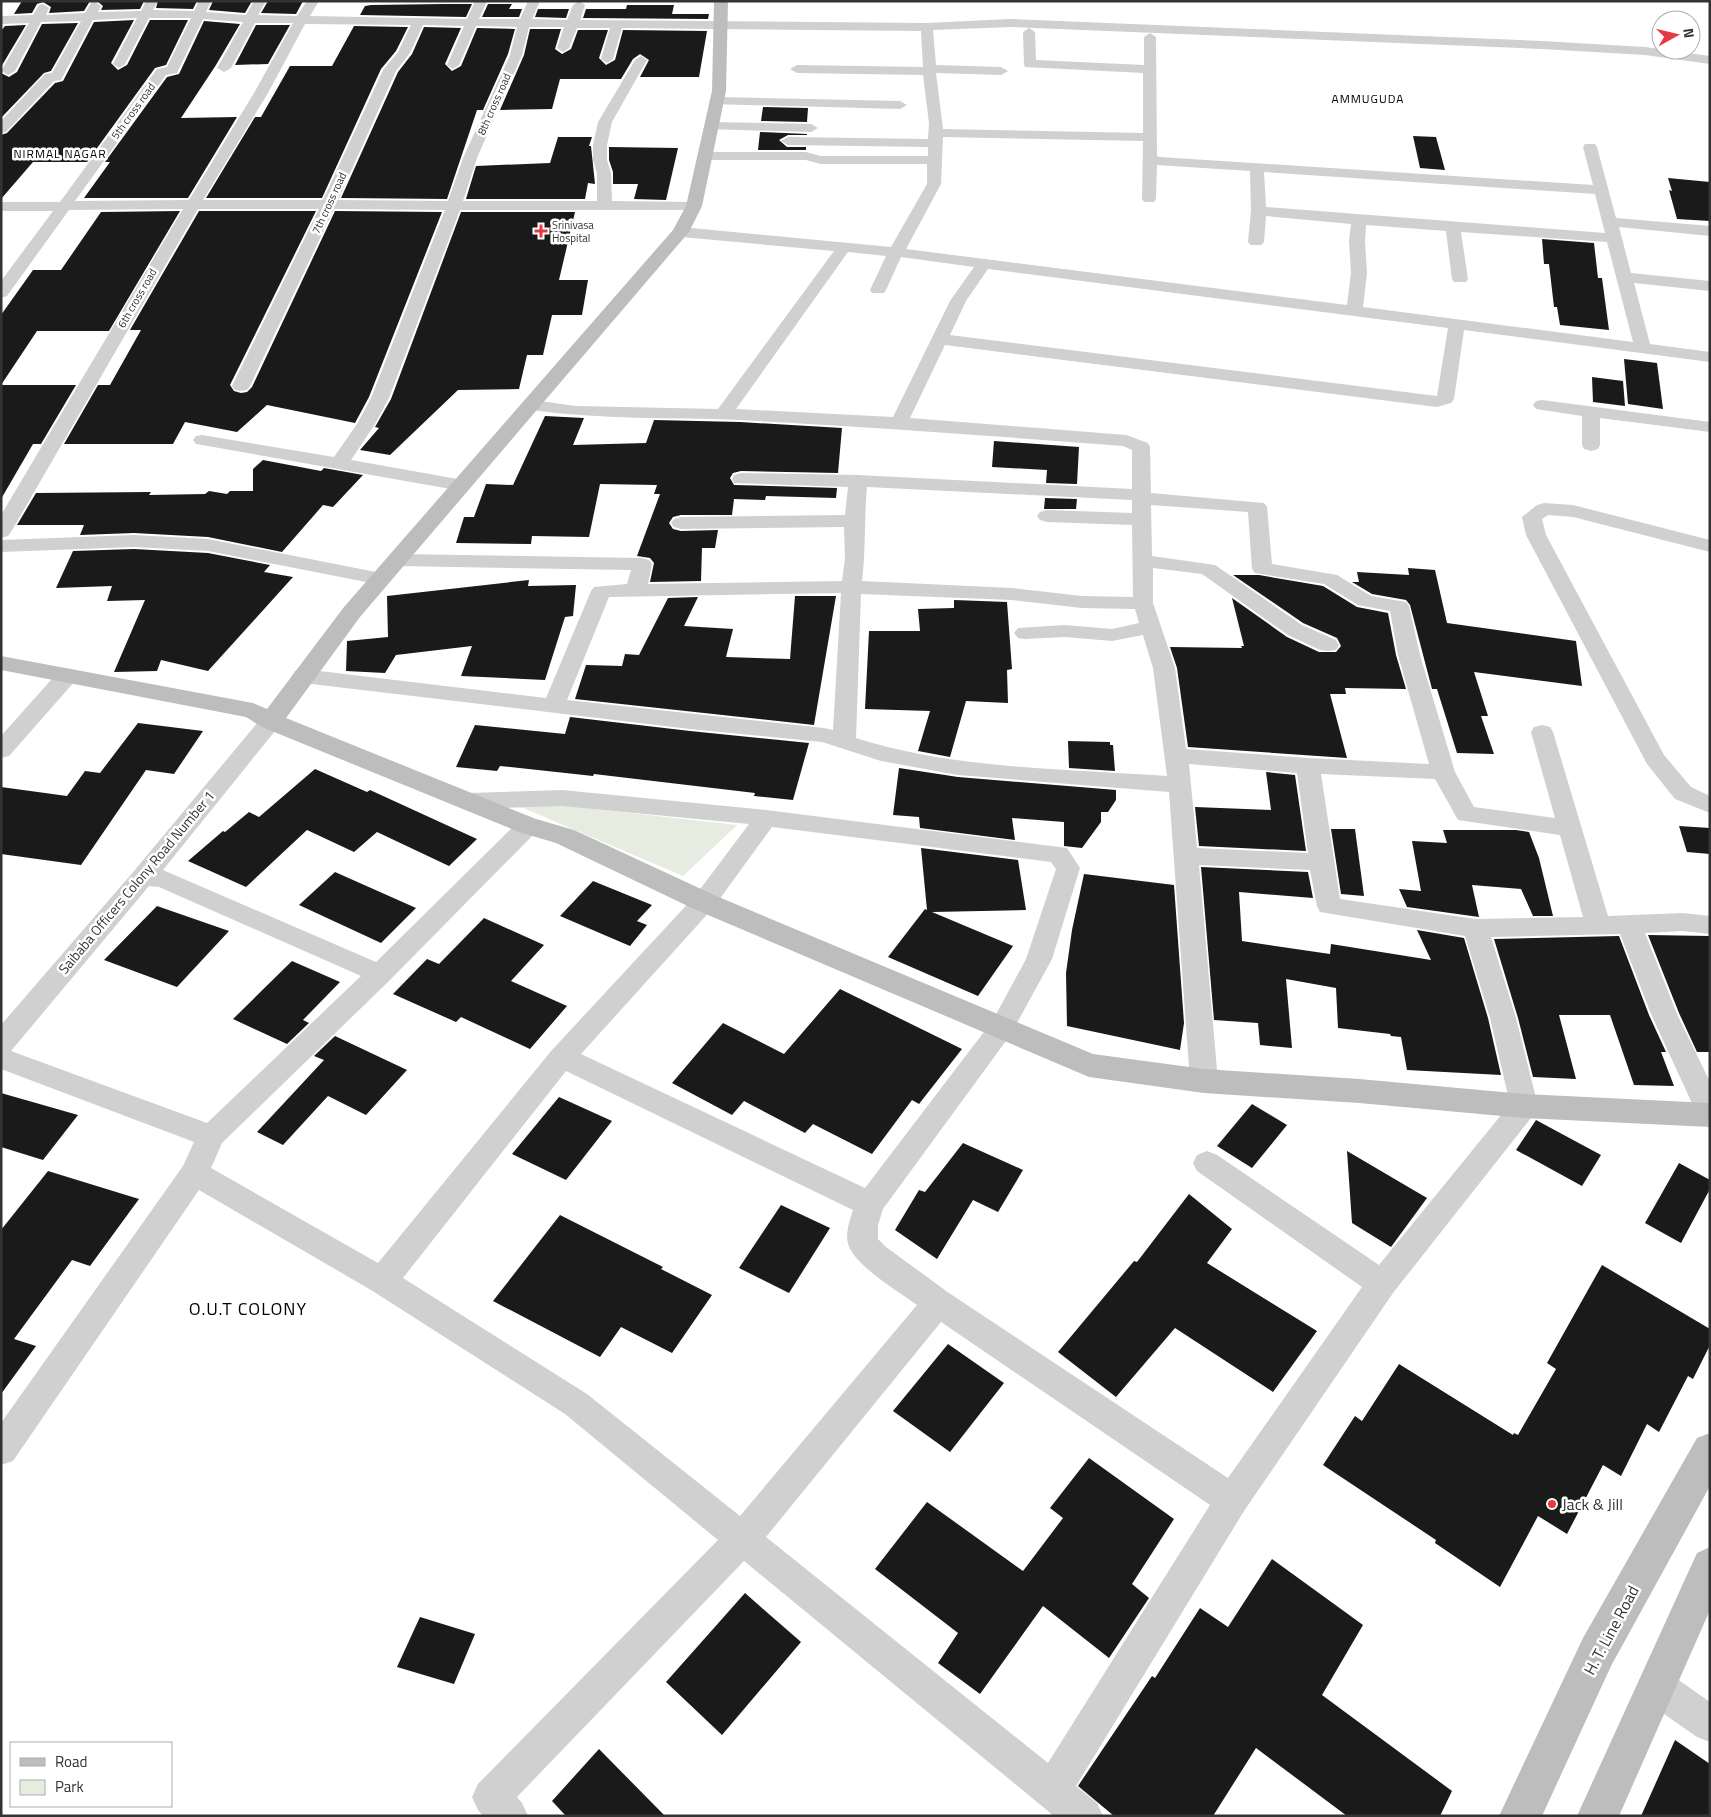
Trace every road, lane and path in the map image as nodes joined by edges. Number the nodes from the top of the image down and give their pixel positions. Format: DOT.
graph roads {
  1 [pos="47,1"];
  2 [pos="97,1"];
  3 [pos="152,1"];
  4 [pos="205,1"];
  5 [pos="260,1"];
  6 [pos="313,1"];
  7 [pos="481,1"];
  8 [pos="721,1"];
  9 [pos="534,2"];
  10 [pos="579,5"];
  11 [pos="362,8"];
  12 [pos="145,15"];
  13 [pos="199,15"];
  14 [pos="89,17"];
  15 [pos="412,17"];
  16 [pos="38,18"];
  17 [pos="251,19"];
  18 [pos="301,19"];
  19 [pos="1,20"];
  20 [pos="356,20"];
  21 [pos="471,22"];
  22 [pos="524,23"];
  23 [pos="572,24"];
  24 [pos="617,25"];
  25 [pos="719,26"];
  26 [pos="927,27"];
  27 [pos="1029,32"];
  28 [pos="1150,37"];
  29 [pos="563,48"];
  30 [pos="607,59"];
  31 [pos="641,60"];
  32 [pos="1710,60"];
  33 [pos="119,64"];
  34 [pos="453,65"];
  35 [pos="224,68"];
  36 [pos="797,69"];
  37 [pos="1151,69"];
  38 [pos="931,70"];
  39 [pos="1001,71"];
  40 [pos="5,75"];
  41 [pos="50,77"];
  42 [pos="898,111"];
  43 [pos="711,127"];
  44 [pos="1,129"];
  45 [pos="929,132"];
  46 [pos="1149,137"];
  47 [pos="1590,147"];
  48 [pos="1150,158"];
  49 [pos="935,160"];
  50 [pos="1257,167"];
  51 [pos="1600,190"];
  52 [pos="1149,198"];
  53 [pos="192,204"];
  54 [pos="328,205"];
  55 [pos="64,206"];
  56 [pos="454,206"];
  57 [pos="605,206"];
  58 [pos="694,206"];
  59 [pos="1,207"];
  60 [pos="1259,210"];
  61 [pos="1359,220"];
  62 [pos="1609,222"];
  63 [pos="1453,227"];
  64 [pos="1710,231"];
  65 [pos="681,232"];
  66 [pos="1613,238"];
  67 [pos="1256,242"];
  68 [pos="845,246"];
  69 [pos="896,252"];
  70 [pos="984,263"];
  71 [pos="1624,277"];
  72 [pos="1460,278"];
  73 [pos="1710,286"];
  74 [pos="878,290"];
  75 [pos="1,293"];
  76 [pos="1354,311"];
  77 [pos="1457,324"];
  78 [pos="941,339"];
  79 [pos="1643,348"];
  80 [pos="1710,357"];
  81 [pos="240,386"];
  82 [pos="1542,405"];
  83 [pos="532,406"];
  84 [pos="1590,412"];
  85 [pos="723,414"];
  86 [pos="899,423"];
  87 [pos="1710,427"];
  88 [pos="202,440"];
  89 [pos="1591,445"];
  90 [pos="339,464"];
  91 [pos="741,479"];
  92 [pos="858,481"];
  93 [pos="462,485"];
  94 [pos="1141,496"];
  95 [pos="1046,516"];
  96 [pos="1142,519"];
  97 [pos="854,521"];
  98 [pos="681,523"];
  99 [pos="1,532"];
  100 [pos="1,546"];
  101 [pos="1710,546"];
  102 [pos="398,560"];
  103 [pos="1144,561"];
  104 [pos="381,579"];
  105 [pos="851,587"];
  106 [pos="636,591"];
  107 [pos="1144,603"];
  108 [pos="1152,627"];
  109 [pos="1026,633"];
  110 [pos="1328,645"];
  111 [pos="1,663"];
  112 [pos="67,676"];
  113 [pos="303,676"];
  114 [pos="554,706"];
  115 [pos="270,721"];
  116 [pos="1542,732"];
  117 [pos="844,742"];
  118 [pos="1,751"];
  119 [pos="1176,756"];
  120 [pos="1308,766"];
  121 [pos="1443,772"];
  122 [pos="1180,785"];
  123 [pos="469,801"];
  124 [pos="1710,805"];
  125 [pos="766,818"];
  126 [pos="528,826"];
  127 [pos="1570,828"];
  128 [pos="1185,856"];
  129 [pos="1321,862"];
  130 [pos="143,877"];
  131 [pos="704,902"];
  132 [pos="1629,924"];
  133 [pos="1710,925"];
  134 [pos="1598,926"];
  135 [pos="1475,928"];
  136 [pos="380,974"];
  137 [pos="1002,1027"];
  138 [pos="1,1044"];
  139 [pos="1,1058"];
  140 [pos="562,1058"];
  141 [pos="1204,1081"];
  142 [pos="1524,1106"];
  143 [pos="1710,1114"];
  144 [pos="211,1136"];
  145 [pos="1207,1162"];
  146 [pos="194,1173"];
  147 [pos="870,1204"];
  148 [pos="382,1281"];
  149 [pos="1382,1284"];
  150 [pos="938,1303"];
  151 [pos="1,1450"];
  152 [pos="1710,1450"];
  153 [pos="1232,1500"];
  154 [pos="742,1539"];
  155 [pos="1710,1566"];
  156 [pos="1657,1687"];
  157 [pos="1710,1724"];
  158 [pos="1053,1789"];
  159 [pos="509,1816"];
  160 [pos="1084,1816"];
  161 [pos="1520,1816"];
  162 [pos="1598,1816"];
  1 -- 16 [label="street"];
  2 -- 14 [label="street"];
  3 -- 12 [label="street"];
  4 -- 13 [label="street, 5th cross road"];
  5 -- 17 [label="street"];
  6 -- 18 [label="street"];
  7 -- 21 [label="street"];
  8 -- 25 [label="street"];
  9 -- 22 [label="street, 8th cross road"];
  10 -- 23 [label="street"];
  11 -- 20 [label="street"];
  12 -- 13 [label="street"];
  12 -- 14 [label="street"];
  12 -- 33 [label="street"];
  13 -- 17 [label="street"];
  13 -- 55 [label="street, 5th cross road"];
  14 -- 16 [label="street"];
  14 -- 41 [label="street"];
  15 -- 20 [label="street"];
  15 -- 21 [label="street"];
  15 -- 54 [label="street, 7th cross road"];
  16 -- 19 [label="street"];
  16 -- 40 [label="street"];
  17 -- 18 [label="street"];
  17 -- 35 [label="street"];
  18 -- 20 [label="street"];
  18 -- 53 [label="street, 6th cross road"];
  21 -- 22 [label="street"];
  21 -- 34 [label="street"];
  22 -- 23 [label="street"];
  22 -- 56 [label="street, 8th cross road"];
  23 -- 24 [label="street"];
  23 -- 29 [label="street"];
  24 -- 25 [label="street"];
  24 -- 30 [label="street"];
  25 -- 26 [label="street"];
  25 -- 43 [label="street"];
  26 -- 32 [label="street"];
  26 -- 38 [label="street"];
  27 -- 37 [label="street"];
  28 -- 37 [label="street"];
  31 -- 57 [label="street"];
  36 -- 38 [label="street"];
  37 -- 46 [label="street"];
  38 -- 39 [label="street"];
  38 -- 45 [label="street"];
  40 -- 41 [label="street"];
  41 -- 44 [label="street"];
  42 -- 43 [label="street"];
  43 -- 45 [label="street"];
  43 -- 45 [label="street"];
  43 -- 49 [label="street"];
  43 -- 58 [label="street"];
  45 -- 46 [label="street"];
  45 -- 49 [label="street"];
  46 -- 48 [label="street"];
  47 -- 51 [label="street"];
  48 -- 50 [label="street"];
  48 -- 52 [label="street"];
  49 -- 69 [label="street"];
  50 -- 51 [label="street"];
  50 -- 60 [label="street"];
  51 -- 62 [label="street"];
  53 -- 54 [label="street"];
  53 -- 55 [label="street"];
  53 -- 99 [label="street, 6th cross road"];
  54 -- 56 [label="street"];
  54 -- 81 [label="street, 7th cross road"];
  55 -- 59 [label="street"];
  55 -- 75 [label="street, 5th cross road"];
  56 -- 57 [label="street"];
  56 -- 90 [label="street, 8th cross road"];
  57 -- 58 [label="street"];
  58 -- 65 [label="street"];
  60 -- 61 [label="street"];
  60 -- 67 [label="street"];
  61 -- 63 [label="street"];
  61 -- 76 [label="street"];
  62 -- 64 [label="street"];
  62 -- 66 [label="street"];
  63 -- 66 [label="street"];
  63 -- 72 [label="street"];
  65 -- 68 [label="street"];
  65 -- 83 [label="street"];
  66 -- 71 [label="street"];
  68 -- 69 [label="street"];
  68 -- 85 [label="street"];
  69 -- 70 [label="street"];
  69 -- 74 [label="street"];
  70 -- 76 [label="street"];
  70 -- 78 [label="street"];
  71 -- 73 [label="street"];
  71 -- 79 [label="street"];
  76 -- 77 [label="street"];
  77 -- 78 [label="street"];
  77 -- 79 [label="street"];
  78 -- 86 [label="street"];
  79 -- 80 [label="street"];
  82 -- 84 [label="street"];
  83 -- 85 [label="street"];
  83 -- 93 [label="street"];
  84 -- 87 [label="street"];
  84 -- 89 [label="street"];
  85 -- 86 [label="street"];
  86 -- 94 [label="street"];
  88 -- 90 [label="street"];
  90 -- 93 [label="street"];
  91 -- 92 [label="street"];
  92 -- 94 [label="street"];
  92 -- 97 [label="street"];
  93 -- 102 [label="street"];
  94 -- 96 [label="street"];
  94 -- 121 [label="street"];
  95 -- 96 [label="street"];
  96 -- 103 [label="street"];
  97 -- 98 [label="street"];
  97 -- 105 [label="street"];
  100 -- 104 [label="street"];
  101 -- 124 [label="street"];
  102 -- 104 [label="street"];
  102 -- 106 [label="street"];
  103 -- 107 [label="street"];
  103 -- 110 [label="street"];
  104 -- 113 [label="street"];
  105 -- 106 [label="street"];
  105 -- 107 [label="street"];
  105 -- 117 [label="street"];
  106 -- 114 [label="street"];
  107 -- 108 [label="street"];
  108 -- 109 [label="street"];
  108 -- 119 [label="street"];
  111 -- 112 [label="street"];
  112 -- 115 [label="street"];
  112 -- 118 [label="street"];
  113 -- 114 [label="street"];
  113 -- 115 [label="street"];
  114 -- 117 [label="street"];
  115 -- 123 [label="street"];
  115 -- 130 [label="street, Saibaba Officers Colony Road Number 1"];
  116 -- 127 [label="street"];
  117 -- 122 [label="street"];
  119 -- 120 [label="street"];
  119 -- 122 [label="street"];
  120 -- 121 [label="street"];
  120 -- 129 [label="street"];
  121 -- 127 [label="street"];
  122 -- 128 [label="street"];
  123 -- 125 [label="street"];
  123 -- 126 [label="street"];
  125 -- 131 [label="street"];
  125 -- 137 [label="street"];
  126 -- 131 [label="street"];
  126 -- 136 [label="street"];
  127 -- 134 [label="street"];
  128 -- 129 [label="street"];
  128 -- 141 [label="street"];
  129 -- 135 [label="street"];
  130 -- 136 [label="street"];
  130 -- 138 [label="street, Saibaba Officers Colony Road Number 1"];
  131 -- 137 [label="street"];
  131 -- 140 [label="street"];
  132 -- 133 [label="street"];
  132 -- 134 [label="street"];
  132 -- 143 [label="street"];
  134 -- 135 [label="street"];
  135 -- 142 [label="street"];
  136 -- 144 [label="street"];
  137 -- 141 [label="street"];
  137 -- 147 [label="street"];
  139 -- 144 [label="street"];
  140 -- 147 [label="street"];
  140 -- 148 [label="street"];
  141 -- 142 [label="street"];
  142 -- 143 [label="street"];
  142 -- 149 [label="street"];
  144 -- 146 [label="street"];
  145 -- 149 [label="street"];
  146 -- 148 [label="street"];
  146 -- 151 [label="street"];
  147 -- 150 [label="street"];
  148 -- 154 [label="street"];
  149 -- 153 [label="street"];
  150 -- 153 [label="street"];
  150 -- 154 [label="street"];
  152 -- 161 [label="street, H. T. Line Road"];
  153 -- 158 [label="street"];
  154 -- 158 [label="street"];
  154 -- 159 [label="street"];
  155 -- 156 [label="street"];
  156 -- 157 [label="street"];
  156 -- 162 [label="street"];
  158 -- 160 [label="street"];
}
